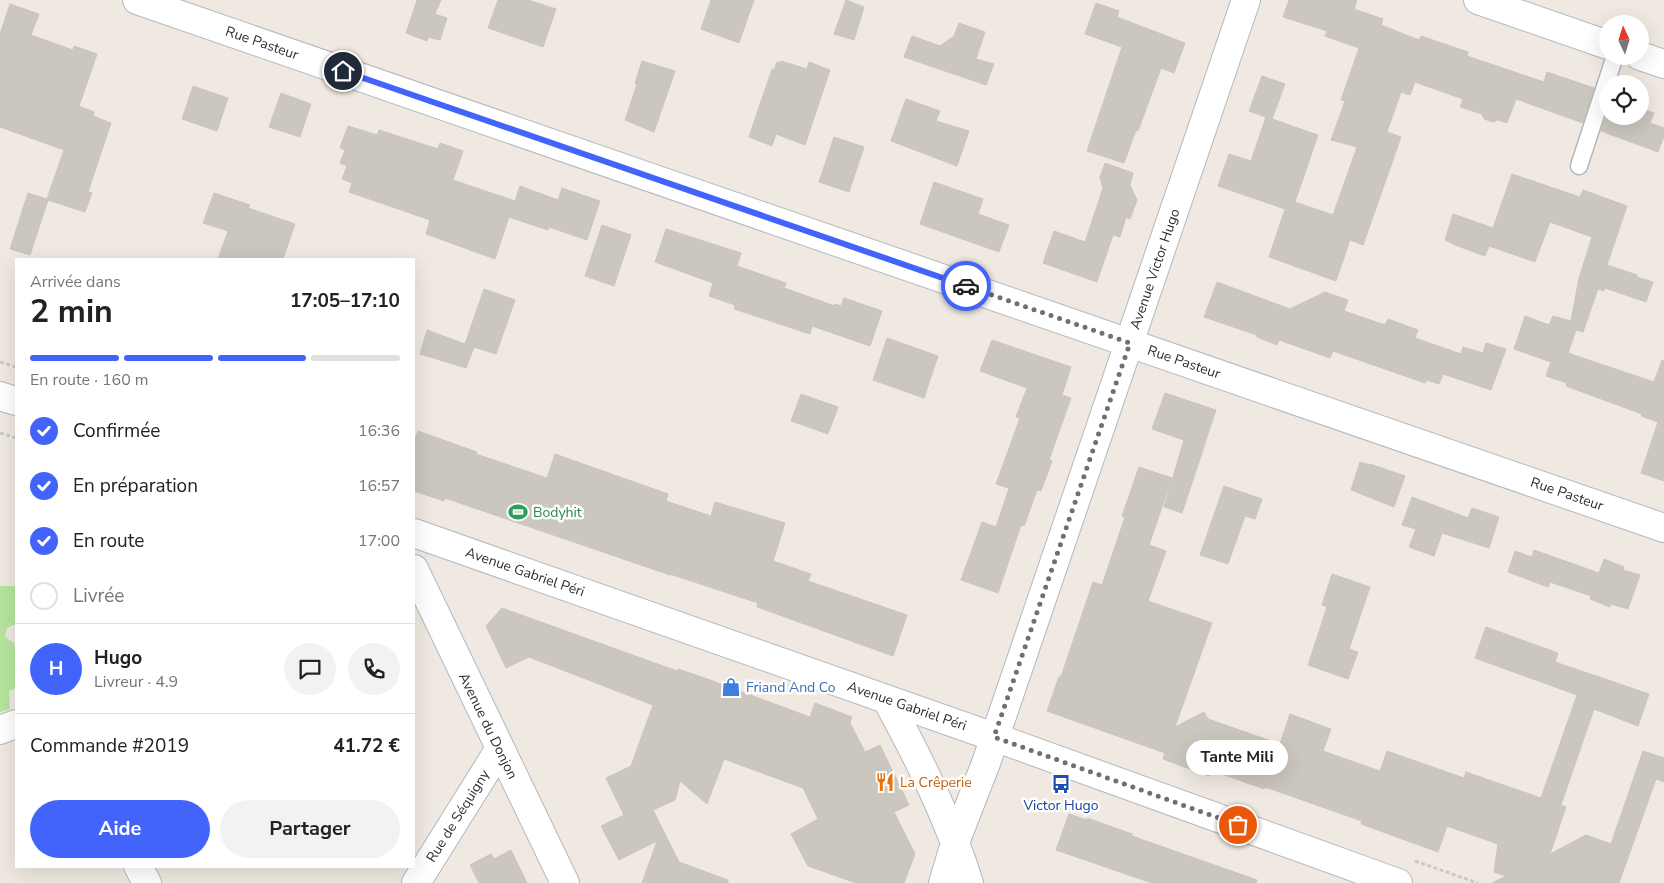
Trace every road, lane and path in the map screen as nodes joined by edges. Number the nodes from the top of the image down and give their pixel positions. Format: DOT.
graph roads {
  1 [pos="136,0"];
  2 [pos="1246,0"];
  3 [pos="1478,0"];
  4 [pos="1599,42"];
  5 [pos="1649,59"];
  6 [pos="1664,64"];
  7 [pos="1612,65"];
  8 [pos="1579,166"];
  9 [pos="1130,343"];
  10 [pos="0,362"];
  11 [pos="15,367"];
  12 [pos="0,396"];
  13 [pos="15,401"];
  14 [pos="0,433"];
  15 [pos="15,438"];
  16 [pos="1664,528"];
  17 [pos="415,535"];
  18 [pos="415,571"];
  19 [pos="887,700"];
  20 [pos="15,724"];
  21 [pos="0,730"];
  22 [pos="994,737"];
  23 [pos="499,750"];
  24 [pos="956,840"];
  25 [pos="139,868"];
  26 [pos="1391,882"];
  27 [pos="146,883"];
  28 [pos="416,883"];
  29 [pos="565,883"];
  30 [pos="943,883"];
  31 [pos="969,883"];
  1 -- 9 [label="street, Rue Pasteur"];
  2 -- 9 [label="street, Avenue Victor Hugo"];
  3 -- 4 [label="street"];
  5 -- 6 [label="street"];
  7 -- 8 [label="lane"];
  9 -- 16 [label="street, Rue Pasteur"];
  9 -- 22 [label="street, Avenue Victor Hugo"];
  10 -- 11 [label="path"];
  12 -- 13 [label="street"];
  14 -- 15 [label="path"];
  17 -- 19 [label="street, Avenue Gabriel Péri"];
  18 -- 23 [label="street, Avenue du Donjon"];
  19 -- 22 [label="street, Avenue Gabriel Péri"];
  19 -- 24 [label="street"];
  20 -- 21 [label="street"];
  22 -- 24 [label="street, Avenue Victor Hugo"];
  22 -- 26 [label="street, Avenue Gabriel Péri"];
  23 -- 28 [label="street, Rue de Séquigny"];
  23 -- 29 [label="street, Avenue du Donjon"];
  24 -- 30 [label="street, Avenue Victor Hugo"];
  24 -- 31 [label="street"];
  25 -- 27 [label="street"];
}
